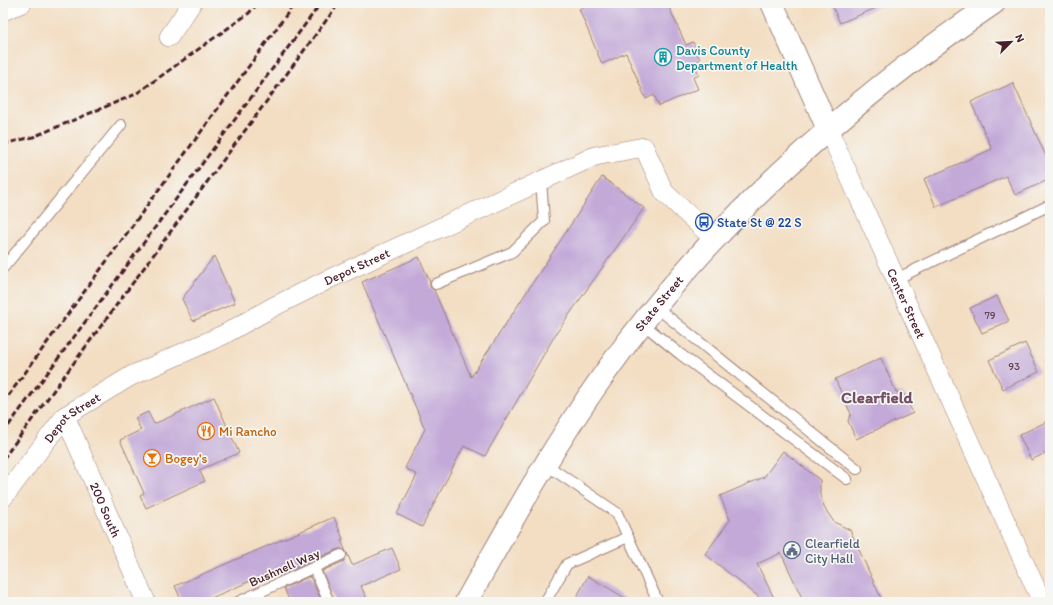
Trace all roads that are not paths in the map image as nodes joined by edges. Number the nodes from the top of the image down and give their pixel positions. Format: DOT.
graph roads {
  1 [pos="22,3"];
  2 [pos="192,3"];
  3 [pos="772,3"];
  4 [pos="994,3"];
  5 [pos="3,11"];
  6 [pos="169,37"];
  7 [pos="121,125"];
  8 [pos="828,129"];
  9 [pos="541,180"];
  10 [pos="1050,205"];
  11 [pos="715,240"];
  12 [pos="3,268"];
  13 [pos="896,279"];
  14 [pos="436,284"];
  15 [pos="649,315"];
  16 [pos="64,416"];
  17 [pos="545,464"];
  18 [pos="857,470"];
  19 [pos="847,479"];
  20 [pos="3,498"];
  21 [pos="628,537"];
  22 [pos="341,555"];
  23 [pos="314,568"];
  24 [pos="146,602"];
  25 [pos="238,602"];
  26 [pos="328,602"];
  27 [pos="466,602"];
  28 [pos="545,602"];
  29 [pos="658,602"];
  30 [pos="1042,602"];
  1 -- 5 [label="street"];
  2 -- 6 [label="street"];
  3 -- 8 [label="main road, Center Street"];
  4 -- 8 [label="main road, State Street"];
  7 -- 12 [label="lane"];
  8 -- 11 [label="main road, State Street"];
  8 -- 13 [label="street, Center Street"];
  9 -- 11 [label="street, Depot Street"];
  9 -- 14 [label="lane"];
  9 -- 16 [label="street, Depot Street"];
  10 -- 13 [label="lane"];
  11 -- 15 [label="main road, State Street"];
  13 -- 30 [label="street, Center Street"];
  15 -- 17 [label="main road, State Street"];
  15 -- 18 [label="lane"];
  15 -- 19 [label="lane"];
  16 -- 20 [label="street, Depot Street"];
  16 -- 24 [label="street, 200 South"];
  17 -- 21 [label="lane"];
  17 -- 27 [label="main road, State Street"];
  21 -- 28 [label="lane"];
  21 -- 29 [label="lane"];
  22 -- 23 [label="lane, Bushnell Way"];
  23 -- 25 [label="lane, Bushnell Way"];
  23 -- 26 [label="lane"];
}
